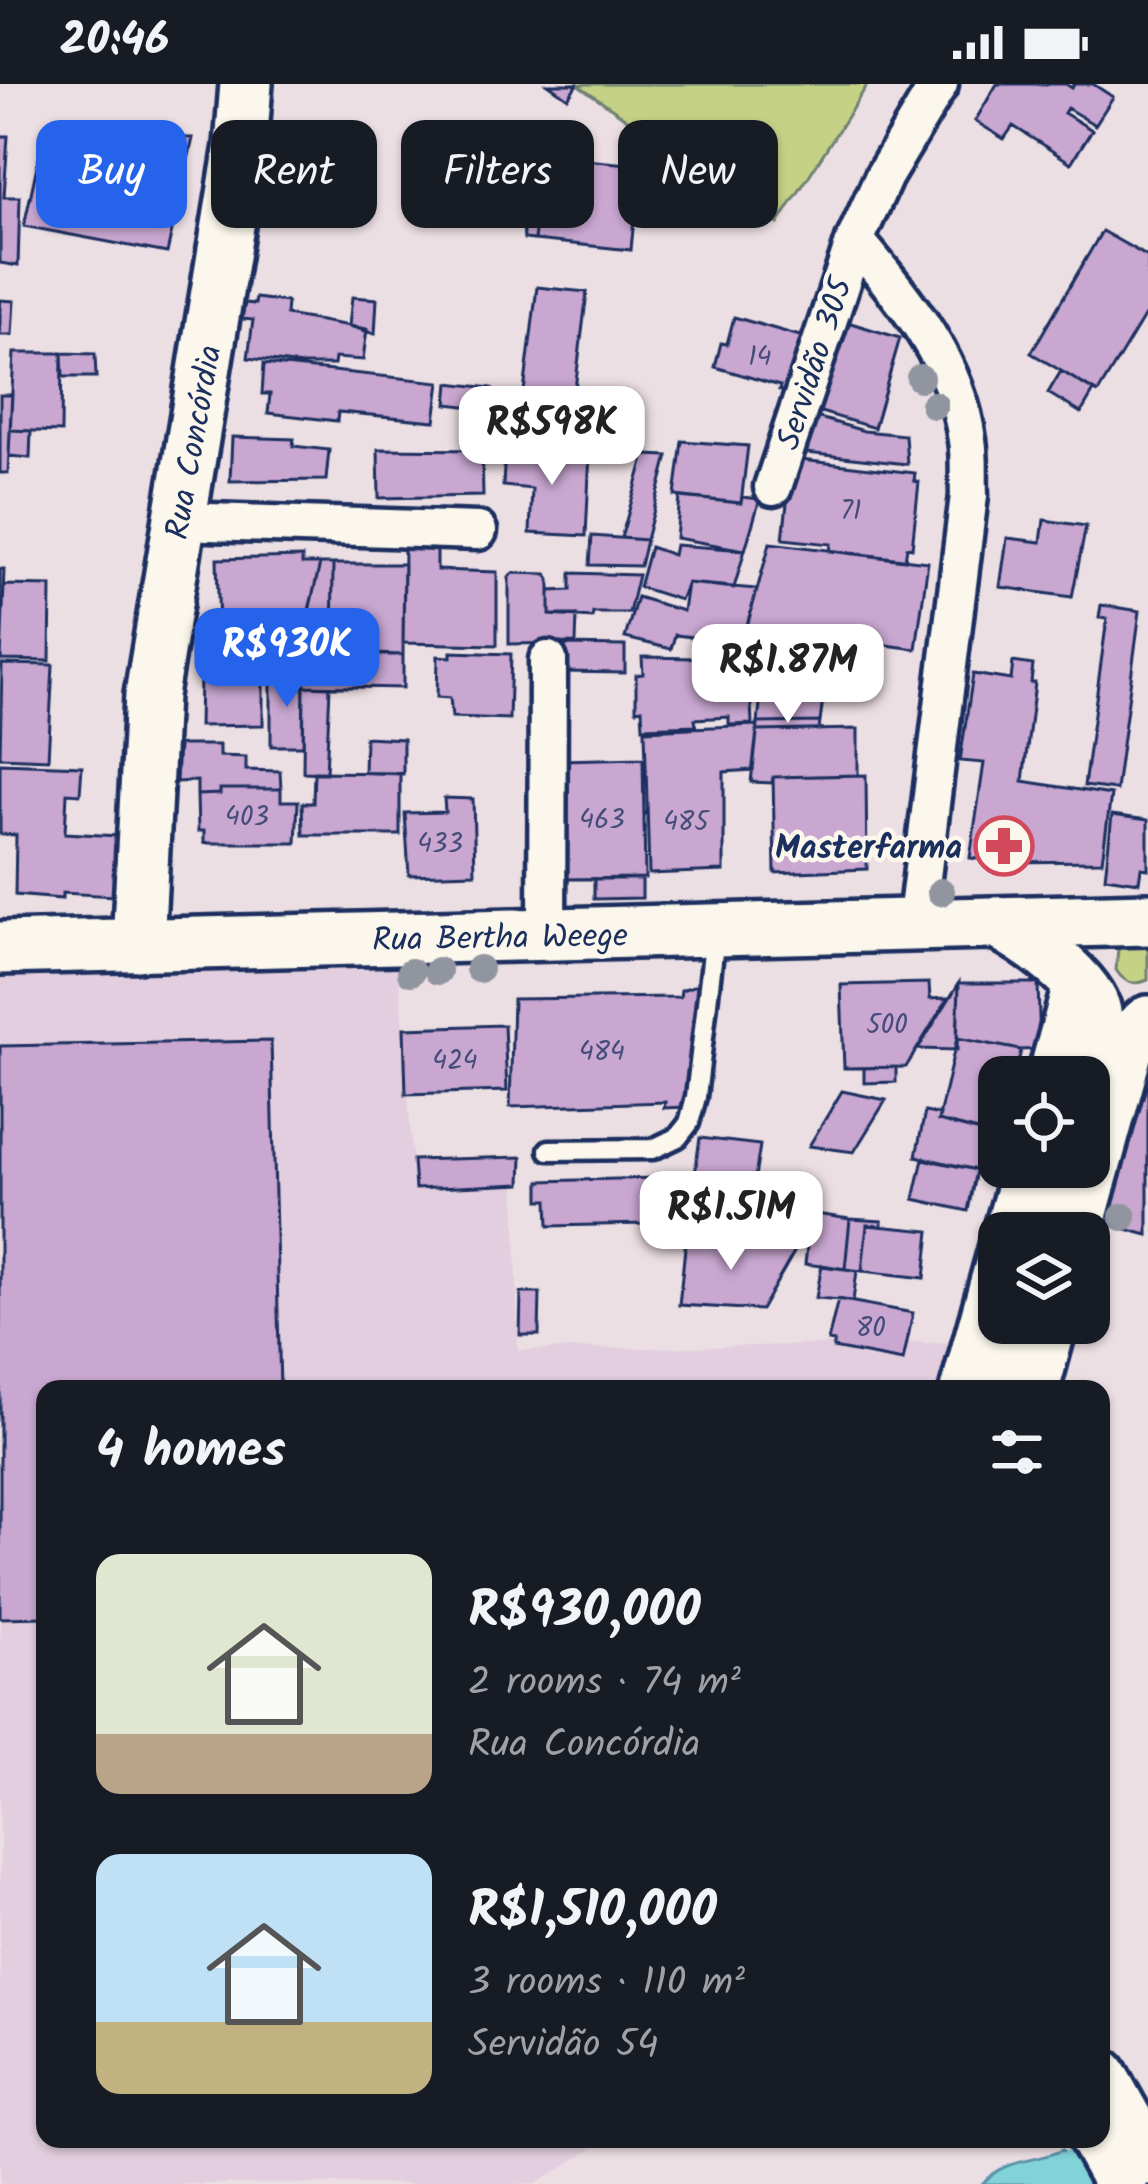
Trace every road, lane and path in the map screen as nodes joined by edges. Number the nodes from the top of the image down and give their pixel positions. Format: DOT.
graph roads {
  1 [pos="246,84"];
  2 [pos="939,84"];
  3 [pos="855,240"];
  4 [pos="772,487"];
  5 [pos="178,520"];
  6 [pos="478,531"];
  7 [pos="548,660"];
  8 [pos="1124,919"];
  9 [pos="1000,924"];
  10 [pos="916,926"];
  11 [pos="715,930"];
  12 [pos="547,935"];
  13 [pos="138,945"];
  14 [pos="0,948"];
  15 [pos="1082,990"];
  16 [pos="1146,1024"];
  17 [pos="1055,1056"];
  18 [pos="1088,1056"];
  19 [pos="549,1150"];
  20 [pos="1082,1212"];
  21 [pos="978,1320"];
  22 [pos="1004,1344"];
  23 [pos="1045,1344"];
  24 [pos="961,1380"];
  25 [pos="993,1380"];
  26 [pos="1035,1380"];
  27 [pos="1110,2092"];
  28 [pos="1101,2148"];
  29 [pos="1148,2159"];
  30 [pos="1121,2184"];
  1 -- 5 [label="main road, Rua Concórdia"];
  2 -- 3 [label="street, Servidão 305"];
  3 -- 4 [label="street, Servidão 305"];
  3 -- 10 [label="street"];
  5 -- 6 [label="street"];
  5 -- 13 [label="main road, Rua Concórdia"];
  7 -- 12 [label="street"];
  8 -- 9 [label="main road, Rua Bertha Weege"];
  8 -- 15 [label="main road"];
  9 -- 10 [label="main road, Rua Bertha Weege"];
  9 -- 15 [label="main road"];
  10 -- 11 [label="main road, Rua Bertha Weege"];
  11 -- 12 [label="main road, Rua Bertha Weege"];
  11 -- 19 [label="lane"];
  12 -- 13 [label="main road, Rua Bertha Weege"];
  13 -- 14 [label="main road, Rua Bertha Weege"];
  15 -- 16 [label="main road"];
  15 -- 17 [label="street"];
  15 -- 18 [label="main road"];
  16 -- 20 [label="main road"];
  21 -- 24 [label="street"];
  22 -- 25 [label="main road"];
  23 -- 26 [label="main road"];
  27 -- 29 [label="main road"];
  28 -- 30 [label="main road"];
}
